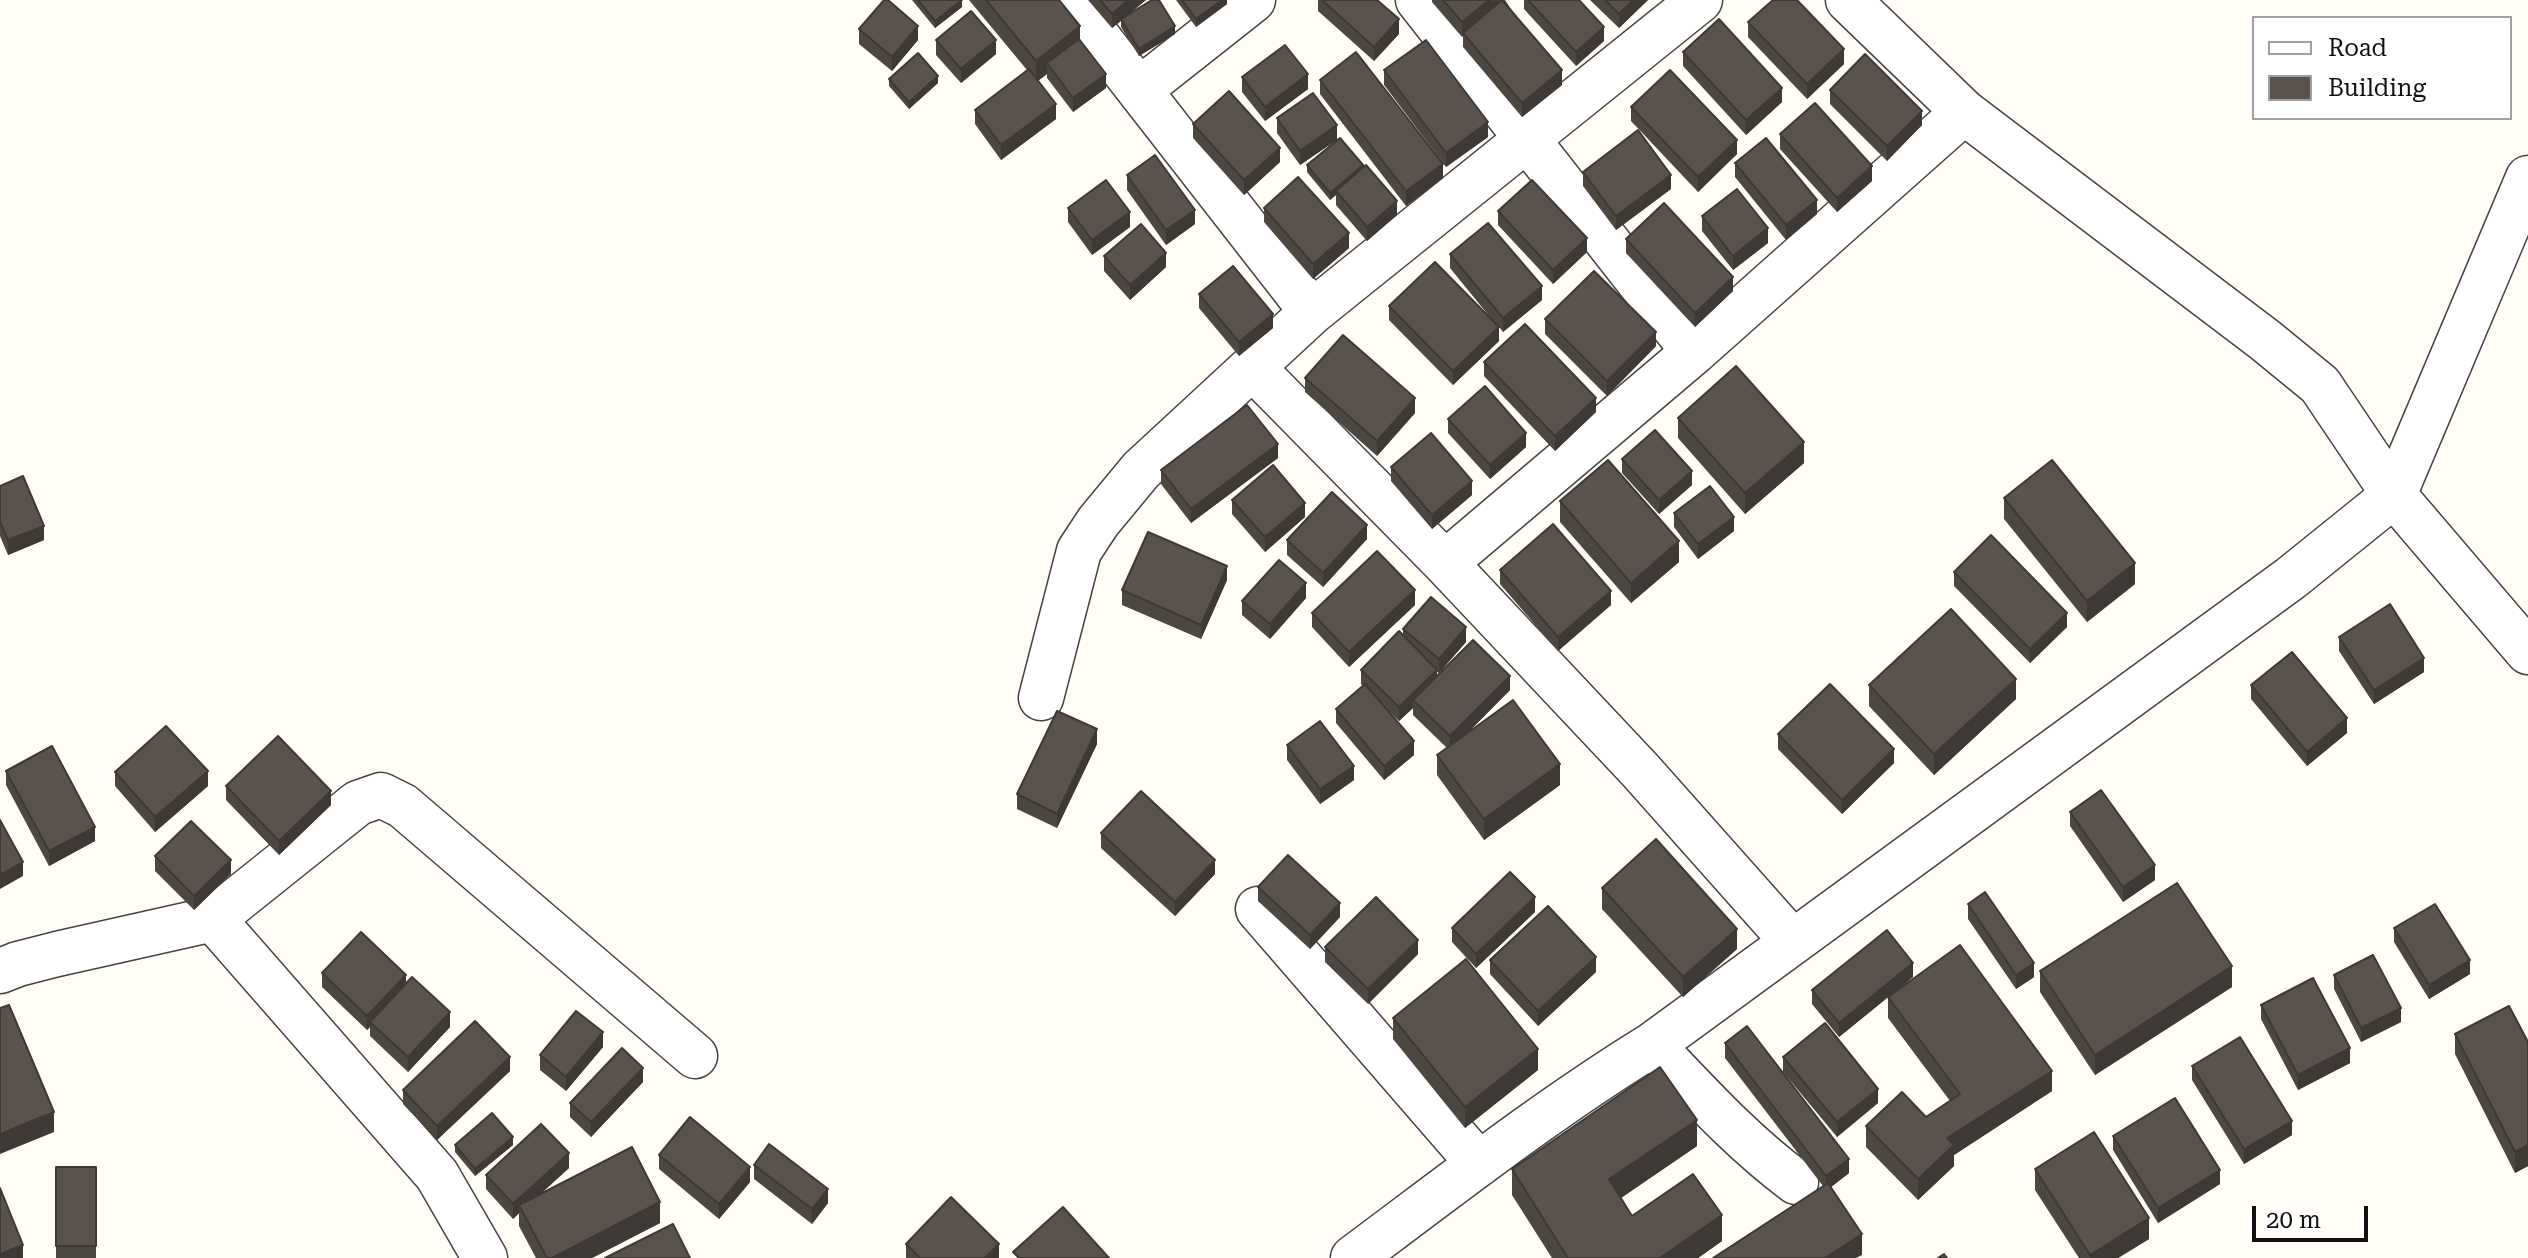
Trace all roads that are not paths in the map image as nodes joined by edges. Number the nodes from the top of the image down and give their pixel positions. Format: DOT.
graph roads {
  1 [pos="1069,0"];
  2 [pos="1253,0"];
  3 [pos="1418,0"];
  4 [pos="1700,0"];
  5 [pos="1848,0"];
  6 [pos="1139,90"];
  7 [pos="1964,112"];
  8 [pos="1525,140"];
  9 [pos="2528,178"];
  10 [pos="1312,312"];
  11 [pos="1694,352"];
  12 [pos="1254,369"];
  13 [pos="2394,495"];
  14 [pos="1445,563"];
  15 [pos="2528,652"];
  16 [pos="1041,698"];
  17 [pos="1258,909"];
  18 [pos="213,919"];
  19 [pos="1792,941"];
  20 [pos="0,971"];
  21 [pos="1652,1045"];
  22 [pos="695,1056"];
  23 [pos="1479,1164"];
  24 [pos="1796,1182"];
  25 [pos="485,1258"];
  26 [pos="1353,1258"];
  1 -- 6 [label="street"];
  2 -- 6 [label="street"];
  3 -- 8 [label="street"];
  4 -- 8 [label="street"];
  5 -- 7 [label="street"];
  6 -- 10 [label="street"];
  7 -- 11 [label="street"];
  7 -- 13 [label="street"];
  8 -- 10 [label="street"];
  8 -- 11 [label="street"];
  9 -- 13 [label="street"];
  10 -- 12 [label="street"];
  11 -- 14 [label="street"];
  12 -- 14 [label="street"];
  12 -- 16 [label="street"];
  13 -- 15 [label="street"];
  13 -- 19 [label="street"];
  14 -- 19 [label="street"];
  17 -- 23 [label="street"];
  18 -- 20 [label="street"];
  18 -- 22 [label="street"];
  18 -- 25 [label="street"];
  19 -- 21 [label="street"];
  21 -- 23 [label="street"];
  21 -- 24 [label="street"];
  23 -- 26 [label="street"];
}
